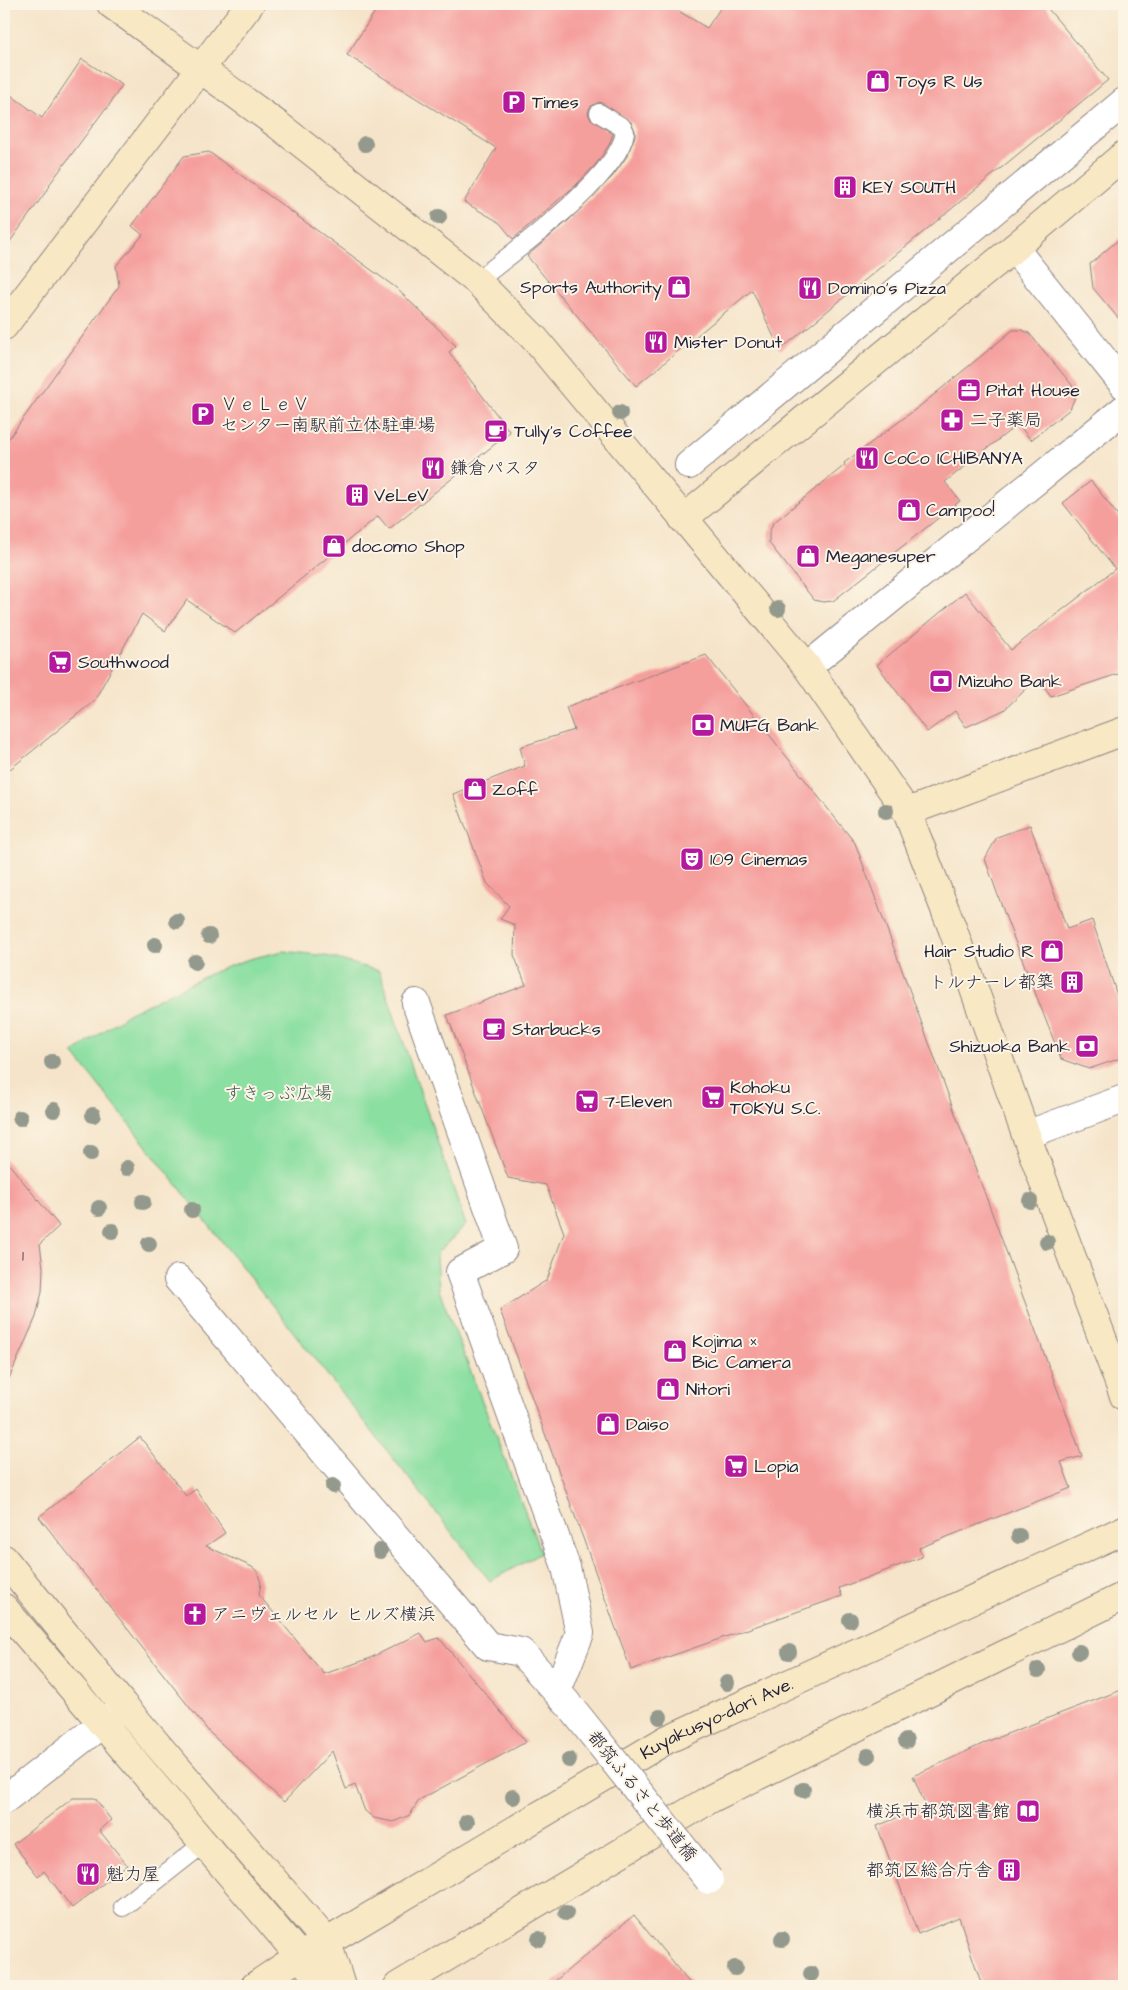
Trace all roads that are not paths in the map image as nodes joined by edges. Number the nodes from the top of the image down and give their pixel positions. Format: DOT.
graph roads {
  1 [pos="111,4"];
  2 [pos="250,4"];
  3 [pos="200,70"];
  4 [pos="1119,106"];
  5 [pos="599,113"];
  6 [pos="1124,155"];
  7 [pos="1014,248"];
  8 [pos="477,281"];
  9 [pos="4,326"];
  10 [pos="1124,385"];
  11 [pos="1124,409"];
  12 [pos="690,465"];
  13 [pos="683,519"];
  14 [pos="807,667"];
  15 [pos="1124,730"];
  16 [pos="907,812"];
  17 [pos="416,1003"];
  18 [pos="1124,1099"];
  19 [pos="1026,1136"];
  20 [pos="178,1280"];
  21 [pos="1124,1396"];
  22 [pos="1124,1530"];
  23 [pos="4,1559"];
  24 [pos="1124,1596"];
  25 [pos="4,1608"];
  26 [pos="556,1691"];
  27 [pos="124,1706"];
  28 [pos="100,1724"];
  29 [pos="4,1800"];
  30 [pos="203,1844"];
  31 [pos="709,1880"];
  32 [pos="123,1907"];
  33 [pos="326,1942"];
  34 [pos="298,1957"];
  35 [pos="255,1986"];
  36 [pos="325,1986"];
  37 [pos="341,1986"];
  38 [pos="398,1986"];
  1 -- 3 [label="street"];
  2 -- 3 [label="street"];
  3 -- 8 [label="street"];
  3 -- 9 [label="street"];
  4 -- 12 [label="street"];
  5 -- 8 [label="lane"];
  6 -- 7 [label="street"];
  7 -- 10 [label="street"];
  7 -- 13 [label="street"];
  8 -- 13 [label="street"];
  11 -- 14 [label="street"];
  13 -- 14 [label="street"];
  14 -- 16 [label="street"];
  15 -- 16 [label="street"];
  16 -- 19 [label="street"];
  17 -- 26 [label="street"];
  18 -- 19 [label="street"];
  19 -- 21 [label="street"];
  20 -- 26 [label="street, 都筑ふるさと歩道橋"];
  22 -- 33 [label="street, Kuyakusyo-dori Ave."];
  23 -- 27 [label="street"];
  24 -- 38 [label="street"];
  25 -- 28 [label="street"];
  26 -- 31 [label="street, 都筑ふるさと歩道橋, bridge"];
  27 -- 28 [label="street"];
  27 -- 33 [label="street"];
  28 -- 29 [label="street"];
  28 -- 30 [label="street"];
  30 -- 32 [label="lane"];
  30 -- 34 [label="street"];
  33 -- 34 [label="street, Kuyakusyo-dori Ave."];
  33 -- 37 [label="street"];
  34 -- 35 [label="street"];
  34 -- 36 [label="street"];
}
